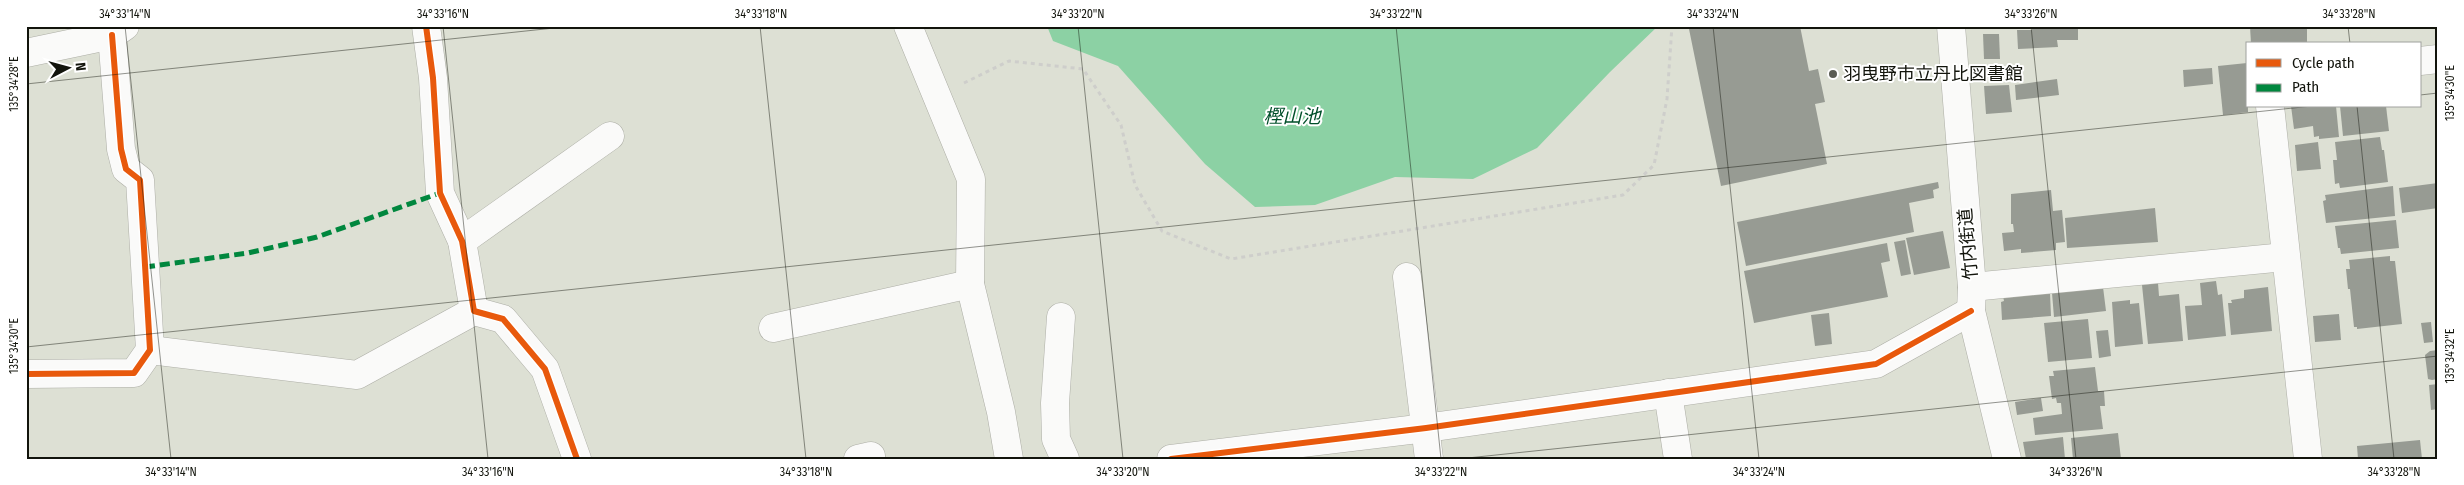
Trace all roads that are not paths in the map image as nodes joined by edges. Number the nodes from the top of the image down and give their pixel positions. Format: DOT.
graph roads {
  1 [pos="426,26"];
  2 [pos="908,26"];
  3 [pos="1951,26"];
  4 [pos="119,30"];
  5 [pos="38,43"];
  6 [pos="2438,59"];
  7 [pos="2422,60"];
  8 [pos="2270,108"];
  9 [pos="610,136"];
  10 [pos="462,241"];
  11 [pos="2285,257"];
  12 [pos="1407,277"];
  13 [pos="970,284"];
  14 [pos="1971,299"];
  15 [pos="474,311"];
  16 [pos="1061,317"];
  17 [pos="773,328"];
  18 [pos="150,350"];
  19 [pos="26,374"];
  20 [pos="1668,393"];
  21 [pos="1426,428"];
  22 [pos="577,459"];
  23 [pos="1009,459"];
  24 [pos="1065,459"];
  25 [pos="1171,459"];
  26 [pos="1430,459"];
  27 [pos="1678,459"];
  28 [pos="2007,459"];
  29 [pos="2308,459"];
  1 -- 10 [label="street"];
  2 -- 13 [label="street"];
  3 -- 14 [label="street, 竹内街道"];
  4 -- 5 [label="street"];
  4 -- 18 [label="street"];
  6 -- 7 [label="street"];
  8 -- 11 [label="street"];
  9 -- 10 [label="street"];
  10 -- 15 [label="street"];
  11 -- 14 [label="street"];
  11 -- 29 [label="street"];
  12 -- 21 [label="street"];
  13 -- 17 [label="street"];
  13 -- 23 [label="street"];
  14 -- 20 [label="street"];
  14 -- 28 [label="street, 竹内街道"];
  15 -- 18 [label="street"];
  15 -- 22 [label="street"];
  16 -- 24 [label="street"];
  18 -- 19 [label="street"];
  20 -- 21 [label="street"];
  20 -- 27 [label="street"];
  21 -- 25 [label="street"];
  21 -- 26 [label="street"];
}
